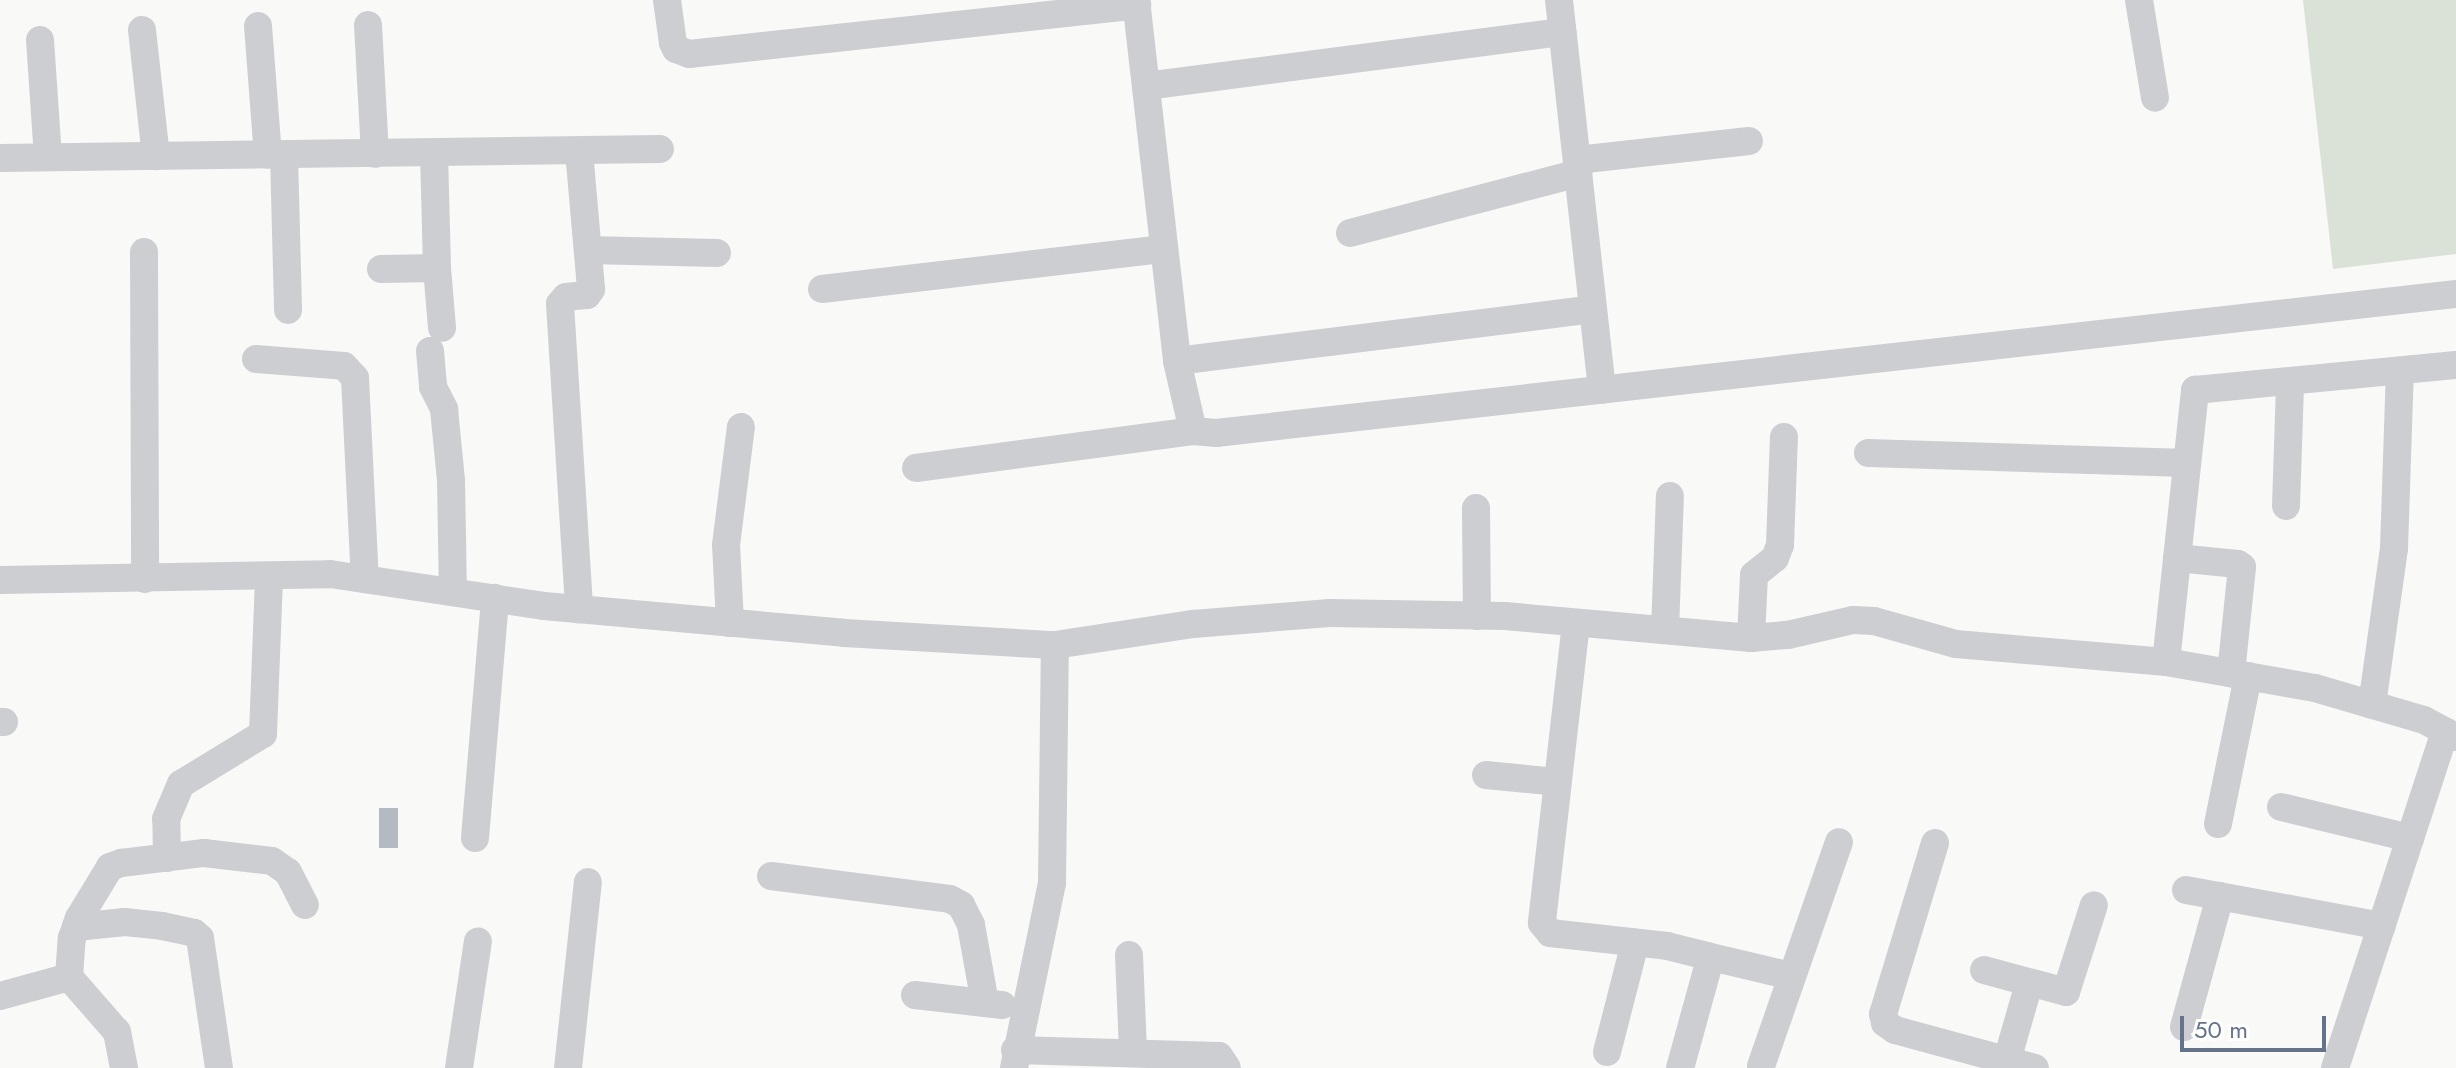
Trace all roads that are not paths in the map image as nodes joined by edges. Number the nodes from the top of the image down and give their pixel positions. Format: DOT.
graph roads {
  1 [pos="667,0"];
  2 [pos="1559,0"];
  3 [pos="2139,0"];
  4 [pos="1137,2"];
  5 [pos="368,25"];
  6 [pos="258,26"];
  7 [pos="142,30"];
  8 [pos="1563,32"];
  9 [pos="40,40"];
  10 [pos="1146,86"];
  11 [pos="2155,98"];
  12 [pos="1749,141"];
  13 [pos="660,149"];
  14 [pos="579,151"];
  15 [pos="434,153"];
  16 [pos="375,154"];
  17 [pos="276,155"];
  18 [pos="156,156"];
  19 [pos="48,157"];
  20 [pos="0,158"];
  21 [pos="1577,167"];
  22 [pos="1350,233"];
  23 [pos="1164,249"];
  24 [pos="588,250"];
  25 [pos="144,252"];
  26 [pos="717,253"];
  27 [pos="437,268"];
  28 [pos="381,269"];
  29 [pos="822,289"];
  30 [pos="2456,294"];
  31 [pos="1593,309"];
  32 [pos="288,310"];
  33 [pos="256,359"];
  34 [pos="1177,361"];
  35 [pos="2456,365"];
  36 [pos="2400,371"];
  37 [pos="2290,383"];
  38 [pos="1602,390"];
  39 [pos="741,427"];
  40 [pos="1193,431"];
  41 [pos="1784,437"];
  42 [pos="1868,453"];
  43 [pos="2187,463"];
  44 [pos="916,468"];
  45 [pos="1670,496"];
  46 [pos="2286,506"];
  47 [pos="1476,508"];
  48 [pos="2177,558"];
  49 [pos="269,576"];
  50 [pos="145,579"];
  51 [pos="365,579"];
  52 [pos="0,580"];
  53 [pos="453,592"];
  54 [pos="495,598"];
  55 [pos="579,609"];
  56 [pos="1477,616"];
  57 [pos="730,623"];
  58 [pos="1576,623"];
  59 [pos="1665,630"];
  60 [pos="1751,638"];
  61 [pos="1055,645"];
  62 [pos="2166,662"];
  63 [pos="2240,674"];
  64 [pos="2372,705"];
  65 [pos="2450,734"];
  66 [pos="1486,775"];
  67 [pos="1557,782"];
  68 [pos="2281,807"];
  69 [pos="2218,824"];
  70 [pos="475,838"];
  71 [pos="2410,838"];
  72 [pos="1839,842"];
  73 [pos="1935,843"];
  74 [pos="167,858"];
  75 [pos="771,876"];
  76 [pos="588,882"];
  77 [pos="2186,890"];
  78 [pos="2220,896"];
  79 [pos="305,905"];
  80 [pos="2094,905"];
  81 [pos="2382,926"];
  82 [pos="76,927"];
  83 [pos="478,941"];
  84 [pos="1635,943"];
  85 [pos="1129,955"];
  86 [pos="1707,956"];
  87 [pos="1984,970"];
  88 [pos="1791,976"];
  89 [pos="69,977"];
  90 [pos="2029,984"];
  91 [pos="915,995"];
  92 [pos="0,996"];
  93 [pos="985,1003"];
  94 [pos="1025,1008"];
  95 [pos="2184,1027"];
  96 [pos="1133,1052"];
  97 [pos="1607,1052"];
  98 [pos="1014,1059"];
  99 [pos="2007,1060"];
  100 [pos="1761,1066"];
  101 [pos="124,1068"];
  102 [pos="219,1068"];
  103 [pos="459,1068"];
  104 [pos="568,1068"];
  105 [pos="1227,1068"];
  106 [pos="1680,1068"];
  107 [pos="2035,1068"];
  108 [pos="2335,1068"];
  1 -- 4 [label="street"];
  2 -- 8 [label="street"];
  3 -- 11 [label="street"];
  4 -- 10 [label="street"];
  5 -- 16 [label="street"];
  6 -- 17 [label="street"];
  7 -- 18 [label="street"];
  8 -- 10 [label="street"];
  8 -- 21 [label="street"];
  9 -- 19 [label="street"];
  10 -- 23 [label="street"];
  12 -- 21 [label="street"];
  13 -- 14 [label="street"];
  14 -- 15 [label="street"];
  14 -- 24 [label="street"];
  15 -- 16 [label="street"];
  15 -- 27 [label="street"];
  16 -- 17 [label="street"];
  17 -- 18 [label="street"];
  17 -- 32 [label="street"];
  18 -- 19 [label="street"];
  19 -- 20 [label="street"];
  21 -- 22 [label="street"];
  21 -- 31 [label="street"];
  23 -- 29 [label="street"];
  23 -- 34 [label="street"];
  24 -- 26 [label="street"];
  24 -- 55 [label="street"];
  25 -- 50 [label="street"];
  27 -- 28 [label="street"];
  27 -- 53 [label="street"];
  30 -- 38 [label="street"];
  31 -- 34 [label="street"];
  31 -- 38 [label="street"];
  33 -- 51 [label="street"];
  34 -- 40 [label="street"];
  35 -- 36 [label="street"];
  36 -- 37 [label="street"];
  36 -- 64 [label="street"];
  37 -- 43 [label="street"];
  37 -- 46 [label="street"];
  38 -- 40 [label="street"];
  39 -- 57 [label="street"];
  40 -- 44 [label="street"];
  41 -- 60 [label="street"];
  42 -- 43 [label="street"];
  43 -- 48 [label="street"];
  45 -- 59 [label="street"];
  47 -- 56 [label="street"];
  48 -- 62 [label="street"];
  48 -- 63 [label="street"];
  49 -- 50 [label="street"];
  49 -- 51 [label="street"];
  49 -- 74 [label="street"];
  50 -- 52 [label="street"];
  51 -- 53 [label="street"];
  53 -- 54 [label="street"];
  54 -- 55 [label="street"];
  54 -- 70 [label="street"];
  55 -- 57 [label="street"];
  56 -- 58 [label="street"];
  56 -- 61 [label="street"];
  57 -- 61 [label="street"];
  58 -- 59 [label="street"];
  58 -- 67 [label="street"];
  59 -- 60 [label="street"];
  60 -- 62 [label="street"];
  61 -- 94 [label="street"];
  62 -- 63 [label="street"];
  63 -- 64 [label="street"];
  63 -- 69 [label="street"];
  64 -- 65 [label="street"];
  65 -- 71 [label="street"];
  66 -- 67 [label="street"];
  67 -- 84 [label="street"];
  68 -- 71 [label="street"];
  71 -- 81 [label="street"];
  72 -- 88 [label="street"];
  73 -- 99 [label="street"];
  74 -- 79 [label="street"];
  74 -- 82 [label="street"];
  75 -- 93 [label="street"];
  76 -- 104 [label="street"];
  77 -- 78 [label="street"];
  78 -- 81 [label="street"];
  78 -- 95 [label="street"];
  80 -- 90 [label="street"];
  81 -- 108 [label="street"];
  82 -- 89 [label="street"];
  82 -- 102 [label="street"];
  83 -- 103 [label="street"];
  84 -- 86 [label="street"];
  84 -- 97 [label="street"];
  85 -- 96 [label="street"];
  86 -- 88 [label="street"];
  86 -- 106 [label="street"];
  87 -- 90 [label="street"];
  88 -- 100 [label="street"];
  89 -- 92 [label="street"];
  89 -- 101 [label="street"];
  90 -- 99 [label="street"];
  91 -- 93 [label="street"];
  93 -- 94 [label="street"];
  94 -- 98 [label="street"];
  96 -- 98 [label="street"];
  96 -- 105 [label="street"];
  99 -- 107 [label="street"];
}
